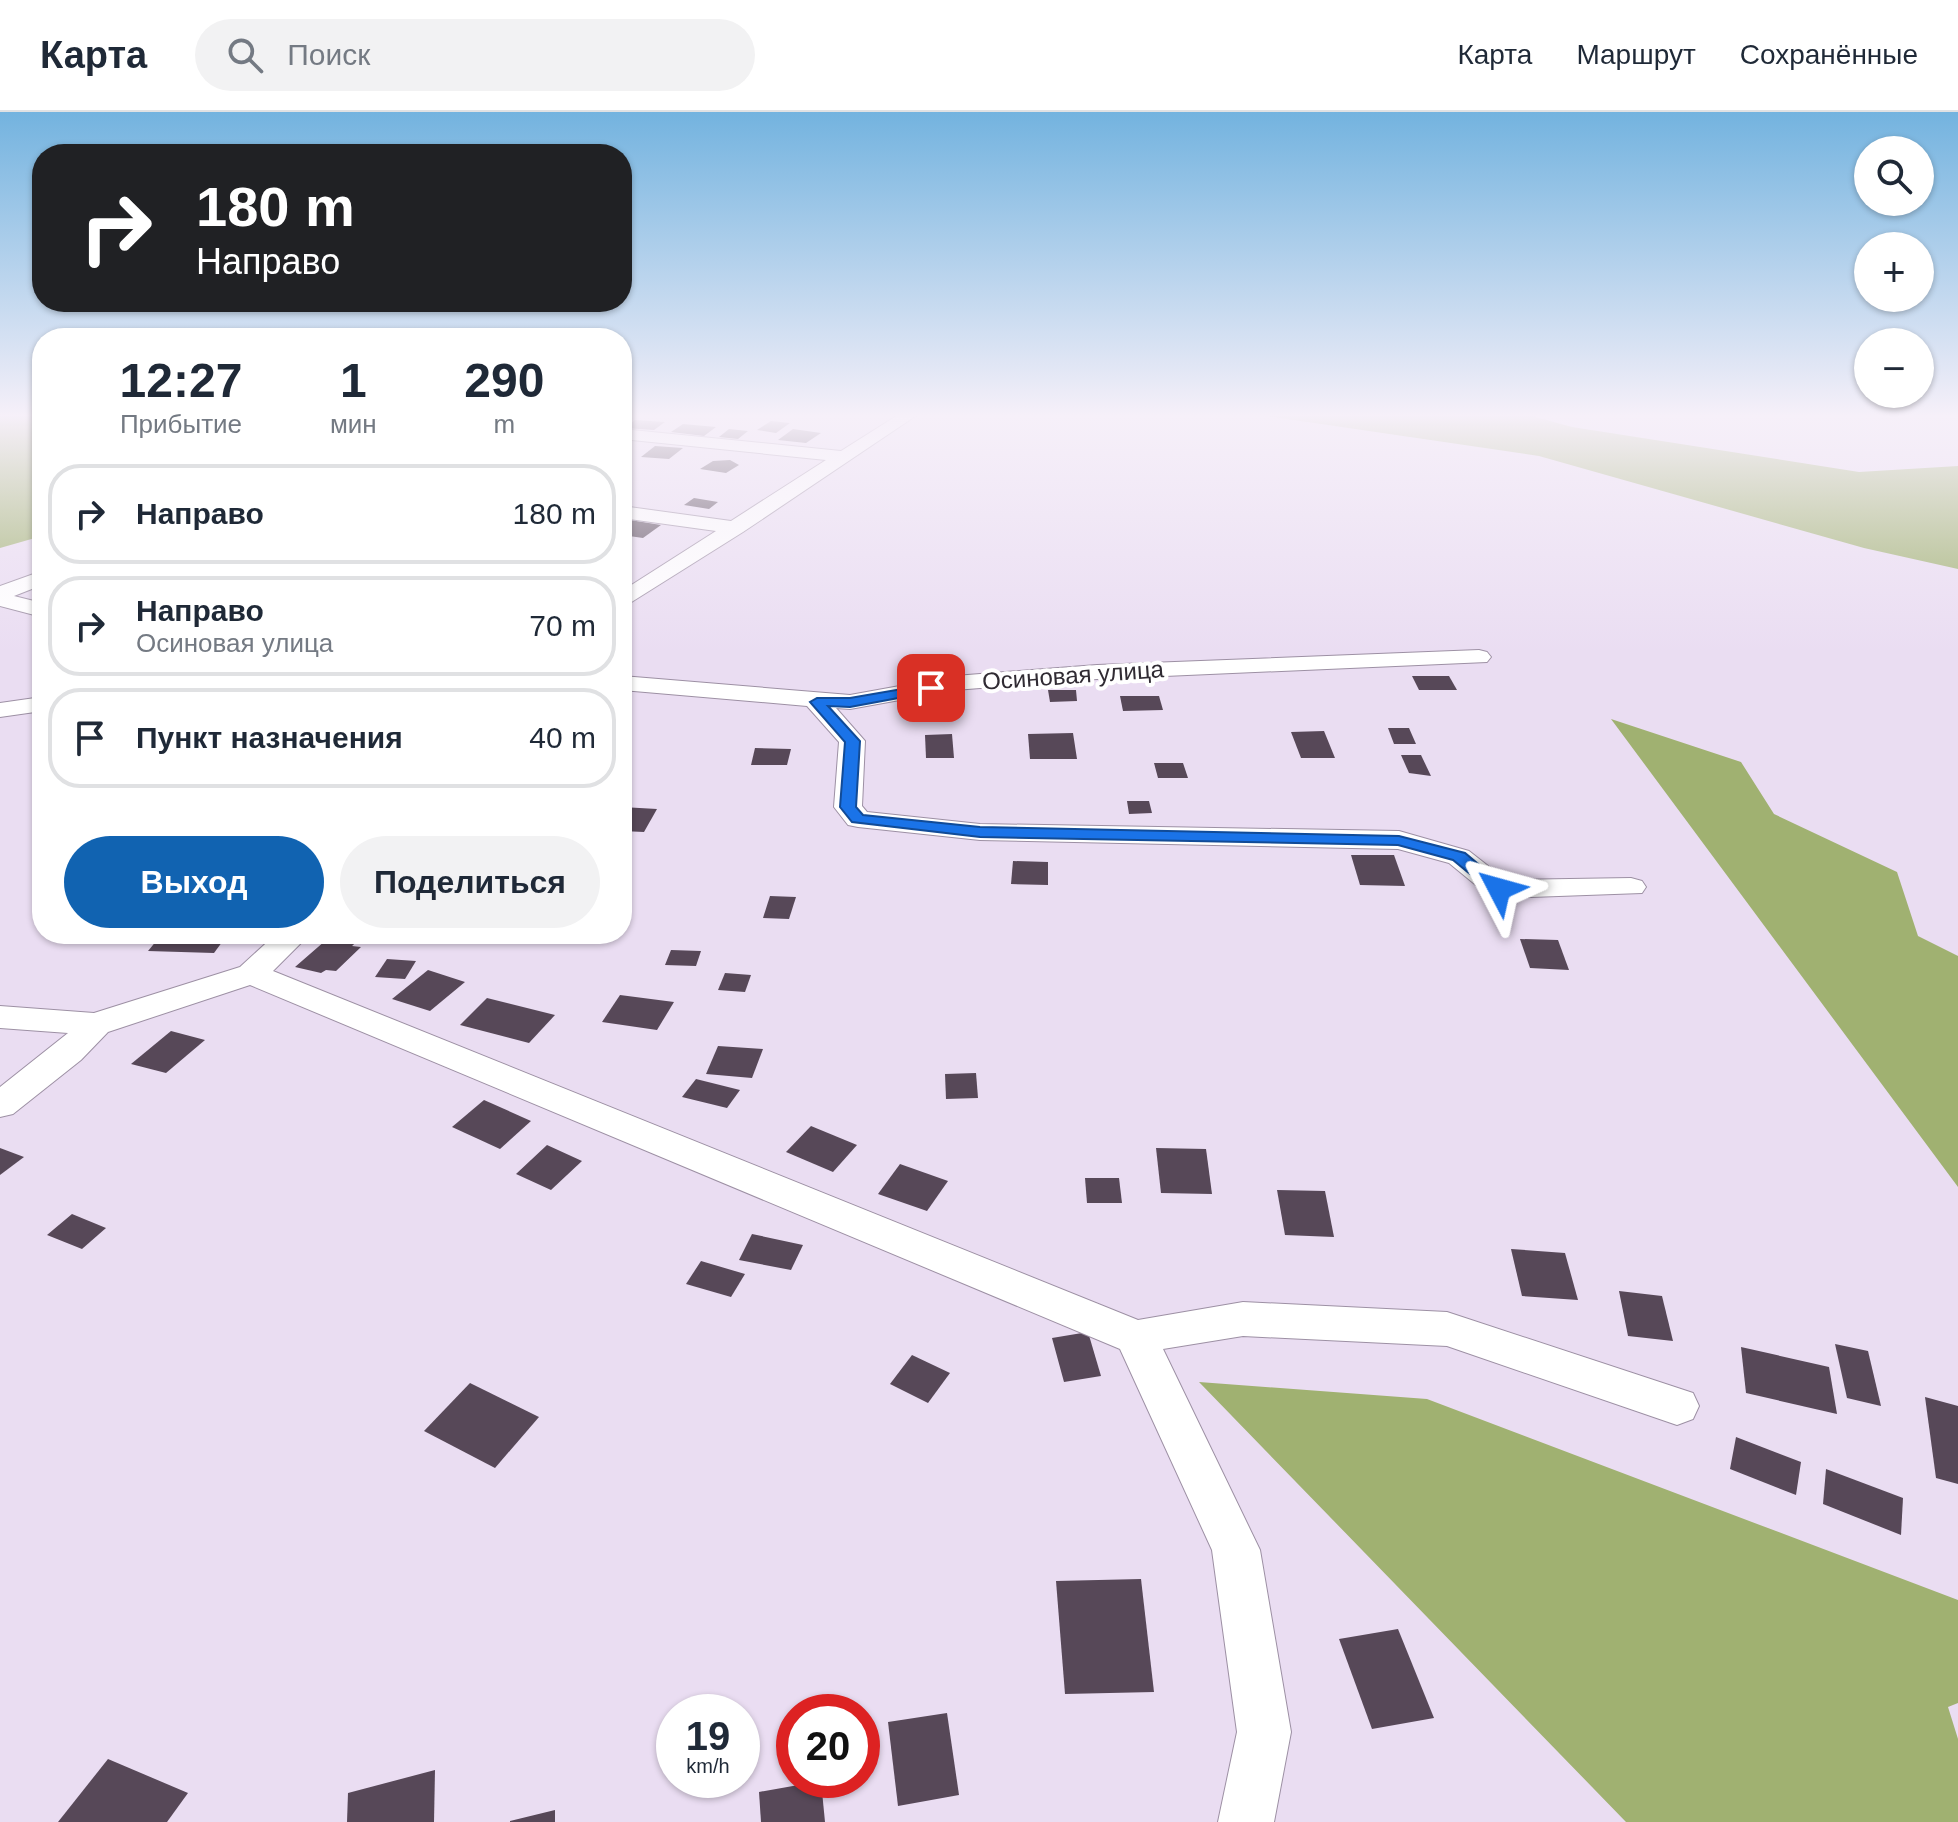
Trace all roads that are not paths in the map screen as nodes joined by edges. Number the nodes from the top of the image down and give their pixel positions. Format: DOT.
graph roads {
  1 [pos="787,495"];
  2 [pos="632,513"];
  3 [pos="736,528"];
  4 [pos="32,581"];
  5 [pos="632,595"];
  6 [pos="32,607"];
  7 [pos="1479,657"];
  8 [pos="632,684"];
  9 [pos="817,702"];
  10 [pos="32,705"];
  11 [pos="0,710"];
  12 [pos="1631,887"];
  13 [pos="283,944"];
  14 [pos="251,974"];
  15 [pos="0,1017"];
  16 [pos="96,1024"];
  17 [pos="0,1105"];
  18 [pos="1136,1337"];
  19 [pos="1677,1406"];
  20 [pos="1246,1822"];
  1 -- 3 [label="street"];
  2 -- 3 [label="street"];
  3 -- 5 [label="street"];
  4 -- 6 [label="street"];
  7 -- 9 [label="street, Осиновая улица"];
  8 -- 9 [label="street, Осиновая улица"];
  9 -- 12 [label="street"];
  10 -- 11 [label="street"];
  13 -- 14 [label="street"];
  14 -- 16 [label="street"];
  14 -- 18 [label="street"];
  15 -- 16 [label="street"];
  16 -- 17 [label="street"];
  18 -- 19 [label="street"];
  18 -- 20 [label="street"];
}
